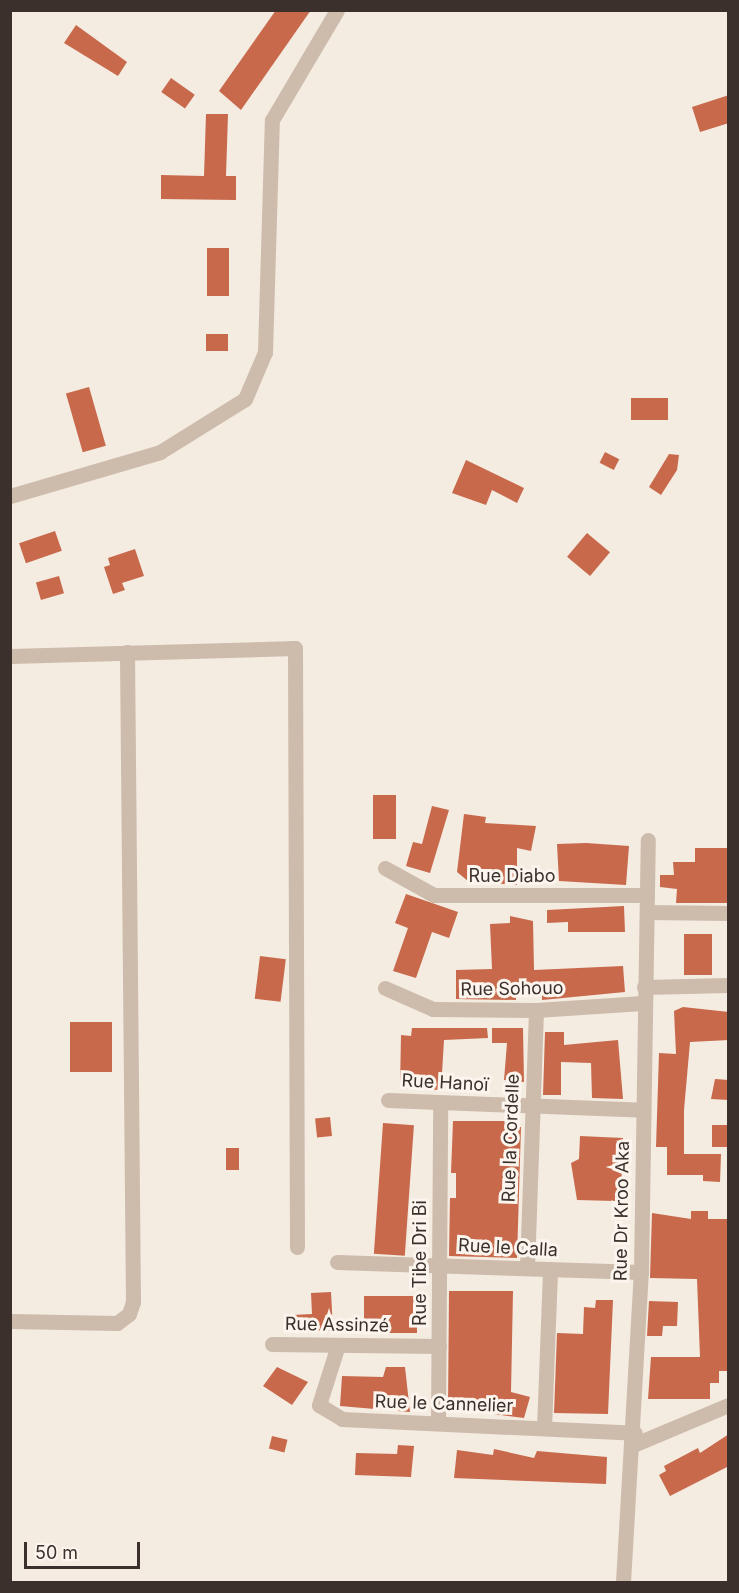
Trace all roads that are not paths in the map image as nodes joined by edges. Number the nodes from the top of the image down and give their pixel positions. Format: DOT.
graph roads {
  1 [pos="337,10"];
  2 [pos="10,496"];
  3 [pos="127,652"];
  4 [pos="10,656"];
  5 [pos="648,840"];
  6 [pos="385,868"];
  7 [pos="647,895"];
  8 [pos="647,912"];
  9 [pos="729,913"];
  10 [pos="729,985"];
  11 [pos="644,987"];
  12 [pos="385,988"];
  13 [pos="643,1003"];
  14 [pos="536,1010"];
  15 [pos="388,1100"];
  16 [pos="440,1103"];
  17 [pos="530,1107"];
  18 [pos="643,1110"];
  19 [pos="297,1247"];
  20 [pos="337,1262"];
  21 [pos="440,1264"];
  22 [pos="527,1268"];
  23 [pos="550,1269"];
  24 [pos="641,1272"];
  25 [pos="10,1320"];
  26 [pos="272,1344"];
  27 [pos="338,1345"];
  28 [pos="439,1346"];
  29 [pos="729,1405"];
  30 [pos="438,1422"];
  31 [pos="544,1428"];
  32 [pos="634,1439"];
  33 [pos="622,1582"];
  1 -- 2 [label="street"];
  3 -- 4 [label="street"];
  3 -- 19 [label="street"];
  3 -- 25 [label="street"];
  5 -- 7 [label="street, Rue Dr Kroo Aka"];
  6 -- 7 [label="street, Rue Diabo"];
  7 -- 8 [label="street, Rue Dr Kroo Aka"];
  8 -- 9 [label="street"];
  8 -- 11 [label="street, Rue Dr Kroo Aka"];
  10 -- 11 [label="street"];
  11 -- 13 [label="street, Rue Dr Kroo Aka"];
  12 -- 14 [label="street, Rue Sohouo"];
  13 -- 14 [label="street, Rue Sohouo"];
  13 -- 18 [label="street, Rue Dr Kroo Aka"];
  14 -- 17 [label="street, Rue la Cordelle"];
  15 -- 16 [label="street, Rue Hanoï"];
  16 -- 17 [label="street, Rue Hanoï"];
  16 -- 21 [label="street, Rue Tibe Dri Bi"];
  17 -- 18 [label="street, Rue Hanoï"];
  17 -- 22 [label="street, Rue la Cordelle"];
  18 -- 24 [label="street, Rue Dr Kroo Aka"];
  20 -- 21 [label="street, Rue le Calla"];
  21 -- 22 [label="street, Rue le Calla"];
  21 -- 28 [label="street, Rue Tibe Dri Bi"];
  22 -- 23 [label="street, Rue le Calla"];
  23 -- 24 [label="street, Rue le Calla"];
  23 -- 31 [label="street"];
  24 -- 32 [label="street, Rue Dr Kroo Aka"];
  26 -- 27 [label="street, Rue Assinzé"];
  27 -- 28 [label="street, Rue Assinzé"];
  27 -- 30 [label="street, Rue le Cannelier"];
  28 -- 30 [label="street, Rue Tibe Dri Bi"];
  29 -- 32 [label="street"];
  30 -- 31 [label="street, Rue le Cannelier"];
  31 -- 32 [label="street, Rue le Cannelier"];
  32 -- 33 [label="street, Rue Dr Kroo Aka"];
}
